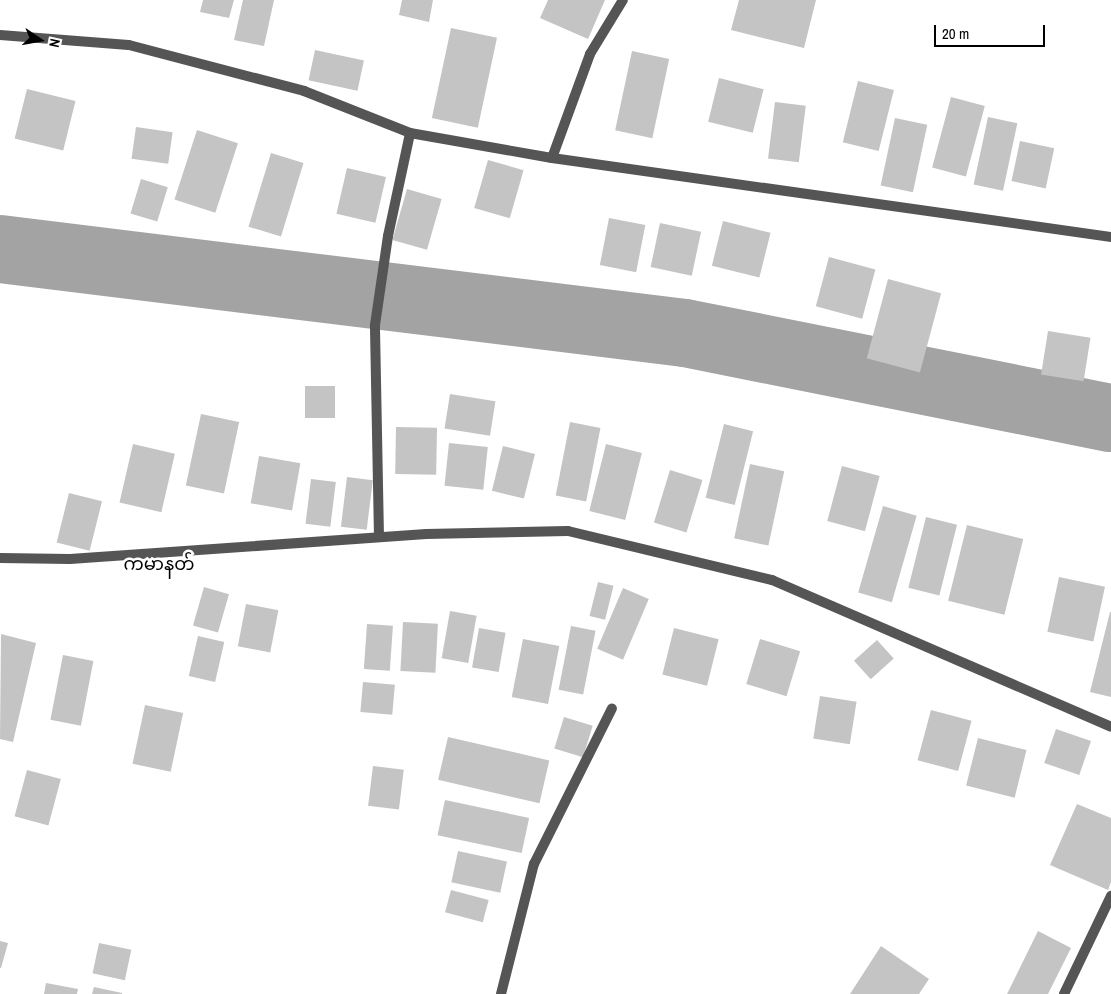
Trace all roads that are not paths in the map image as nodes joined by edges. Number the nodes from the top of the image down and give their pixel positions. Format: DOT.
graph roads {
  1 [pos="623,0"];
  2 [pos="0,35"];
  3 [pos="410,133"];
  4 [pos="552,158"];
  5 [pos="1111,237"];
  6 [pos="379,537"];
  7 [pos="0,558"];
  8 [pos="612,708"];
  9 [pos="1111,727"];
  10 [pos="1111,896"];
  11 [pos="501,994"];
  12 [pos="1064,994"];
  1 -- 4 [label="street"];
  2 -- 3 [label="street"];
  3 -- 4 [label="street"];
  3 -- 6 [label="street"];
  4 -- 5 [label="street"];
  6 -- 7 [label="street"];
  6 -- 9 [label="street"];
  8 -- 11 [label="street"];
  10 -- 12 [label="street"];
}
